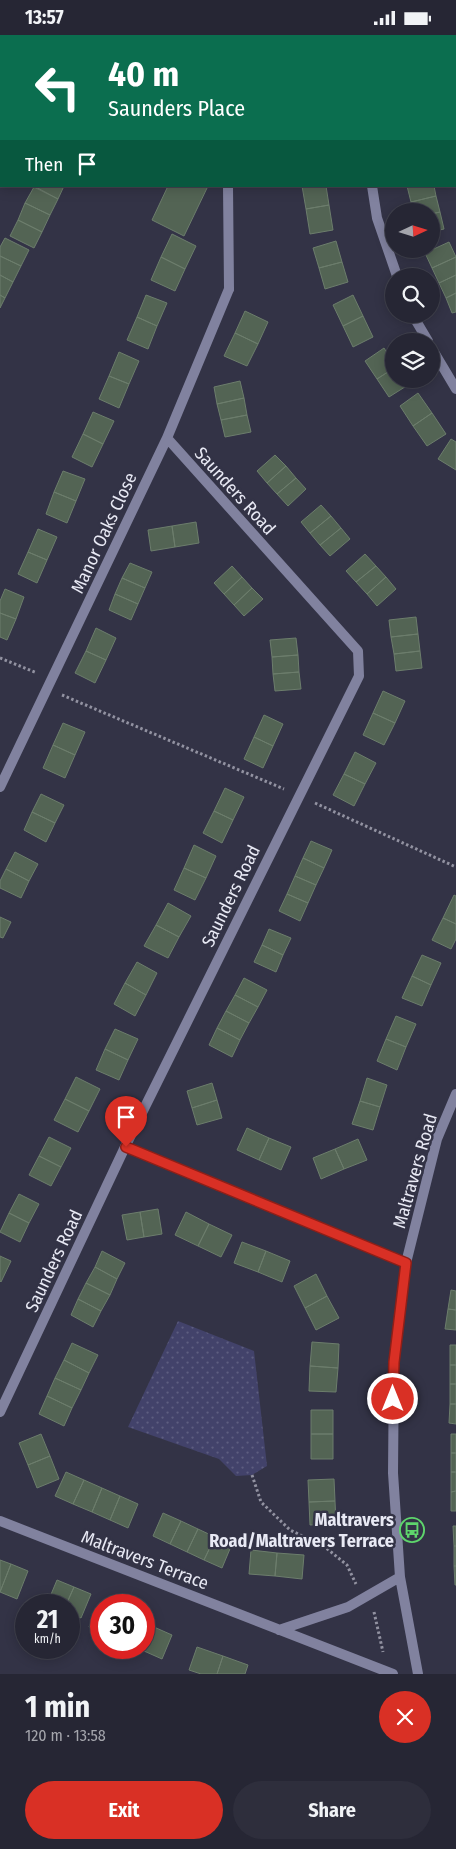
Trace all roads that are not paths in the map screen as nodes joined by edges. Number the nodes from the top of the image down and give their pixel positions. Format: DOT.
graph roads {
  1 [pos="228,187"];
  2 [pos="372,187"];
  3 [pos="394,268"];
  4 [pos="440,362"];
  5 [pos="456,389"];
  6 [pos="167,438"];
  7 [pos="0,787"];
  8 [pos="456,1094"];
  9 [pos="126,1147"];
  10 [pos="406,1263"];
  11 [pos="0,1412"];
  12 [pos="0,1521"];
  13 [pos="400,1577"];
  14 [pos="279,1630"];
  15 [pos="390,1673"];
  16 [pos="418,1674"];
  1 -- 6 [label="street, Manor Oaks Close"];
  2 -- 3 [label="street"];
  4 -- 5 [label="street"];
  6 -- 7 [label="street, Manor Oaks Close"];
  6 -- 9 [label="street, Saunders Road"];
  8 -- 10 [label="street, Maltravers Road"];
  9 -- 10 [label="street"];
  9 -- 11 [label="street, Saunders Road"];
  10 -- 13 [label="street, Maltravers Road"];
  12 -- 14 [label="street, Maltravers Terrace"];
  13 -- 14 [label="street"];
  13 -- 16 [label="street, Maltravers Road"];
  14 -- 15 [label="street, Maltravers Terrace"];
}
